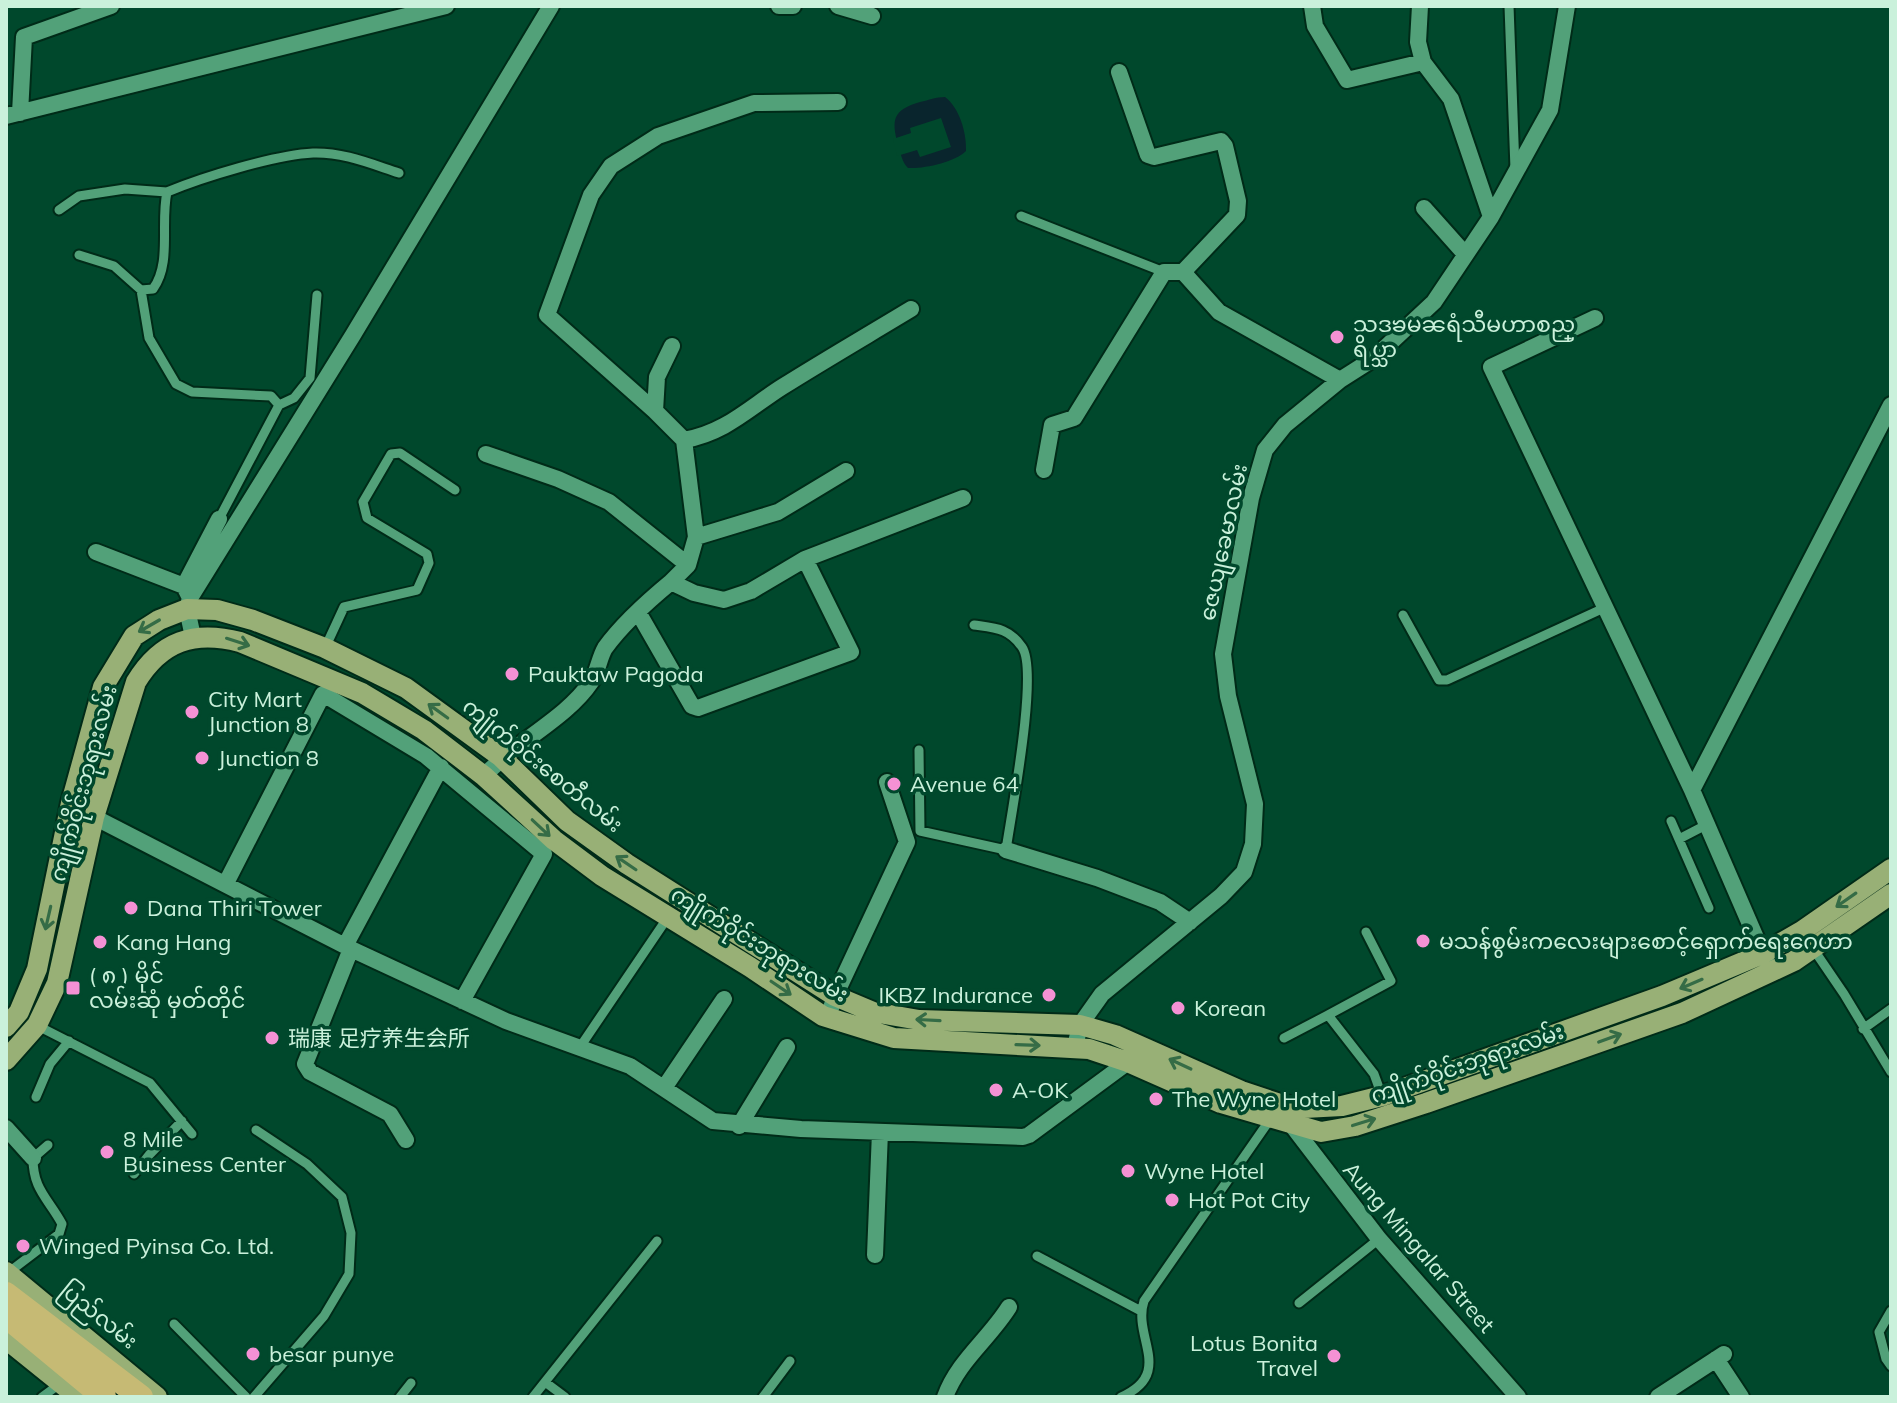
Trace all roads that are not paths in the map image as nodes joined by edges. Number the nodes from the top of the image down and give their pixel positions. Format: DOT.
graph roads {
  1 [pos="111,6"];
  2 [pos="446,6"];
  3 [pos="551,6"];
  4 [pos="779,6"];
  5 [pos="793,6"];
  6 [pos="838,6"];
  7 [pos="1312,6"];
  8 [pos="1420,6"];
  9 [pos="1509,6"];
  10 [pos="1567,6"];
  11 [pos="872,16"];
  12 [pos="1423,62"];
  13 [pos="1119,72"];
  14 [pos="838,102"];
  15 [pos="13,114"];
  16 [pos="1515,172"];
  17 [pos="399,173"];
  18 [pos="167,192"];
  19 [pos="1424,208"];
  20 [pos="59,210"];
  21 [pos="1021,216"];
  22 [pos="1491,217"];
  23 [pos="1465,254"];
  24 [pos="79,255"];
  25 [pos="1164,272"];
  26 [pos="1183,272"];
  27 [pos="141,290"];
  28 [pos="317,295"];
  29 [pos="911,309"];
  30 [pos="1595,318"];
  31 [pos="672,346"];
  32 [pos="1340,380"];
  33 [pos="279,405"];
  34 [pos="1891,405"];
  35 [pos="655,411"];
  36 [pos="684,440"];
  37 [pos="486,454"];
  38 [pos="1044,470"];
  39 [pos="846,471"];
  40 [pos="455,490"];
  41 [pos="963,498"];
  42 [pos="219,519"];
  43 [pos="696,537"];
  44 [pos="96,552"];
  45 [pos="805,559"];
  46 [pos="688,565"];
  47 [pos="671,582"];
  48 [pos="187,598"];
  49 [pos="1604,608"];
  50 [pos="638,612"];
  51 [pos="1403,615"];
  52 [pos="974,625"];
  53 [pos="193,637"];
  54 [pos="325,648"];
  55 [pos="919,750"];
  56 [pos="501,757"];
  57 [pos="441,767"];
  58 [pos="484,776"];
  59 [pos="887,782"];
  60 [pos="1692,790"];
  61 [pos="94,817"];
  62 [pos="1671,821"];
  63 [pos="1706,825"];
  64 [pos="1679,839"];
  65 [pos="1006,850"];
  66 [pos="1891,869"];
  67 [pos="226,883"];
  68 [pos="667,889"];
  69 [pos="1891,894"];
  70 [pos="1709,908"];
  71 [pos="662,912"];
  72 [pos="1190,922"];
  73 [pos="1802,931"];
  74 [pos="1366,932"];
  75 [pos="348,947"];
  76 [pos="762,949"];
  77 [pos="1813,949"];
  78 [pos="1762,954"];
  79 [pos="750,967"];
  80 [pos="1772,973"];
  81 [pos="835,996"];
  82 [pos="724,999"];
  83 [pos="462,1001"];
  84 [pos="1891,1009"];
  85 [pos="1328,1015"];
  86 [pos="828,1017"];
  87 [pos="37,1025"];
  88 [pos="1080,1025"];
  89 [pos="6,1027"];
  90 [pos="1863,1029"];
  91 [pos="1284,1038"];
  92 [pos="69,1041"];
  93 [pos="580,1047"];
  94 [pos="787,1047"];
  95 [pos="1075,1047"];
  96 [pos="6,1060"];
  97 [pos="1128,1062"];
  98 [pos="1891,1072"];
  99 [pos="1420,1083"];
  100 [pos="664,1088"];
  101 [pos="1382,1096"];
  102 [pos="36,1097"];
  103 [pos="1426,1103"];
  104 [pos="1280,1116"];
  105 [pos="182,1121"];
  106 [pos="739,1126"];
  107 [pos="6,1128"];
  108 [pos="256,1130"];
  109 [pos="880,1132"];
  110 [pos="192,1134"];
  111 [pos="406,1140"];
  112 [pos="48,1145"];
  113 [pos="33,1158"];
  114 [pos="134,1174"];
  115 [pos="1379,1239"];
  116 [pos="657,1241"];
  117 [pos="875,1255"];
  118 [pos="1037,1256"];
  119 [pos="6,1278"];
  120 [pos="1299,1303"];
  121 [pos="1009,1307"];
  122 [pos="1141,1311"];
  123 [pos="1891,1311"];
  124 [pos="6,1316"];
  125 [pos="174,1324"];
  126 [pos="6,1339"];
  127 [pos="790,1361"];
  128 [pos="1891,1366"];
  129 [pos="545,1382"];
  130 [pos="61,1383"];
  131 [pos="411,1383"];
  132 [pos="1660,1396"];
  133 [pos="42,1397"];
  134 [pos="78,1397"];
  135 [pos="104,1397"];
  136 [pos="141,1397"];
  137 [pos="157,1397"];
  138 [pos="246,1397"];
  139 [pos="254,1397"];
  140 [pos="400,1397"];
  141 [pos="533,1397"];
  142 [pos="565,1397"];
  143 [pos="763,1397"];
  144 [pos="945,1397"];
  145 [pos="1121,1397"];
  146 [pos="1517,1397"];
  147 [pos="1741,1397"];
  1 -- 15 [label="street"];
  2 -- 15 [label="street"];
  3 -- 48 [label="street"];
  4 -- 5 [label="street"];
  6 -- 11 [label="street"];
  7 -- 12 [label="street"];
  8 -- 12 [label="street"];
  9 -- 16 [label="lane"];
  10 -- 16 [label="street, ဇေယျခေမာလမ်း"];
  12 -- 22 [label="street"];
  13 -- 26 [label="street"];
  14 -- 35 [label="street"];
  16 -- 22 [label="street, ဇေယျခေမာလမ်း"];
  17 -- 18 [label="lane"];
  18 -- 20 [label="lane"];
  18 -- 27 [label="lane"];
  19 -- 23 [label="street"];
  21 -- 25 [label="lane"];
  22 -- 23 [label="street, ဇေယျခေမာလမ်း"];
  23 -- 32 [label="street, ဇေယျခေမာလမ်း"];
  24 -- 27 [label="lane"];
  25 -- 26 [label="street"];
  25 -- 38 [label="street"];
  26 -- 32 [label="street"];
  27 -- 33 [label="lane"];
  28 -- 33 [label="lane"];
  29 -- 36 [label="street"];
  30 -- 49 [label="street"];
  31 -- 35 [label="street"];
  32 -- 72 [label="street, ဇေယျခေမာလမ်း"];
  33 -- 42 [label="lane"];
  34 -- 60 [label="street"];
  35 -- 36 [label="street"];
  36 -- 43 [label="street"];
  37 -- 46 [label="street"];
  39 -- 43 [label="street"];
  40 -- 54 [label="lane"];
  41 -- 45 [label="street"];
  42 -- 48 [label="street"];
  43 -- 46 [label="street"];
  44 -- 48 [label="street"];
  45 -- 47 [label="street"];
  45 -- 50 [label="street"];
  46 -- 47 [label="street"];
  47 -- 50 [label="street"];
  48 -- 53 [label="street"];
  48 -- 54 [label="main road, ကျိုက်ဝိုင်းစေတီလမ်း"];
  48 -- 89 [label="main road, ကျိုက်ဝိုင်းစေတီလမ်း, one-way"];
  49 -- 51 [label="lane"];
  49 -- 60 [label="street"];
  50 -- 56 [label="street"];
  52 -- 65 [label="lane"];
  53 -- 58 [label="main road, ကျိုက်ဝိုင်းဘုရားလမ်း, one-way"];
  53 -- 61 [label="main road, ကျိုက်ဝိုင်းဘုရားလမ်း"];
  56 -- 54 [label="main road, ကျိုက်ဝိုင်းစေတီလမ်း, one-way"];
  55 -- 65 [label="lane"];
  56 -- 58 [label="street"];
  68 -- 56 [label="main road, ကျိုက်ဝိုင်းစေတီလမ်း, one-way"];
  57 -- 67 [label="street"];
  57 -- 75 [label="street"];
  57 -- 83 [label="street"];
  58 -- 71 [label="main road, ကျိုက်ဝိုင်းဘုရားလမ်း, one-way"];
  59 -- 81 [label="street"];
  60 -- 63 [label="street"];
  61 -- 67 [label="street"];
  61 -- 87 [label="main road, ကျိုက်ဝိုင်းဘုရားလမ်း"];
  62 -- 64 [label="lane"];
  63 -- 64 [label="lane"];
  63 -- 78 [label="street"];
  64 -- 70 [label="lane"];
  65 -- 72 [label="street"];
  66 -- 73 [label="main road, one-way"];
  67 -- 75 [label="street"];
  68 -- 71 [label="main road"];
  68 -- 76 [label="main road, ကျိုက်ဝိုင်းစေတီလမ်း"];
  69 -- 77 [label="main road, ကျိုက်ဝိုင်းဘုရားလမ်း"];
  71 -- 79 [label="main road, ကျိုက်ဝိုင်းဘုရားလမ်း"];
  71 -- 93 [label="lane"];
  72 -- 88 [label="street, ဇေယျခေမာလမ်း"];
  73 -- 77 [label="lane"];
  73 -- 78 [label="main road, ကျိုက်ဝိုင်းစေတီလမ်း"];
  74 -- 85 [label="lane"];
  75 -- 83 [label="street"];
  75 -- 111 [label="street"];
  76 -- 79 [label="main road"];
  76 -- 81 [label="main road, ကျိုက်ဝိုင်းစေတီလမ်း"];
  77 -- 80 [label="main road, ကျိုက်ဝိုင်းဘုရားလမ်း"];
  77 -- 90 [label="lane"];
  78 -- 80 [label="street"];
  78 -- 99 [label="main road, ကျိုက်ဝိုင်းစေတီလမ်း, one-way"];
  79 -- 86 [label="main road, ကျိုက်ဝိုင်းဘုရားလမ်း, one-way"];
  103 -- 80 [label="main road, ကျိုက်ဝိုင်းဘုရားလမ်း, one-way"];
  81 -- 86 [label="street"];
  88 -- 81 [label="main road, ကျိုက်ဝိုင်းစေတီလမ်း, one-way"];
  82 -- 100 [label="street"];
  83 -- 93 [label="street"];
  84 -- 90 [label="lane"];
  85 -- 91 [label="lane"];
  85 -- 101 [label="lane"];
  86 -- 95 [label="main road, ကျိုက်ဝိုင်းဘုရားလမ်း, one-way"];
  87 -- 92 [label="lane"];
  87 -- 96 [label="main road, ကျိုက်ဝိုင်းဘုရားလမ်း"];
  88 -- 95 [label="street"];
  104 -- 88 [label="main road, ကျိုက်ဝိုင်းစေတီလမ်း, one-way"];
  90 -- 98 [label="lane"];
  92 -- 102 [label="lane"];
  92 -- 105 [label="lane"];
  93 -- 100 [label="street"];
  94 -- 106 [label="street"];
  95 -- 97 [label="main road, ကျိုက်ဝိုင်းဘုရားလမ်း"];
  97 -- 104 [label="main road, ကျိုက်ဝိုင်းဘုရားလမ်း"];
  97 -- 109 [label="street"];
  99 -- 101 [label="main road, ကျိုက်ဝိုင်းစေတီလမ်း"];
  99 -- 103 [label="main road"];
  100 -- 106 [label="street"];
  101 -- 104 [label="main road, ကျိုက်ဝိုင်းစေတီလမ်း"];
  104 -- 103 [label="main road, ကျိုက်ဝိုင်းဘုရားလမ်း, one-way"];
  104 -- 115 [label="street, Aung Mingalar Street"];
  104 -- 122 [label="lane"];
  105 -- 110 [label="lane"];
  105 -- 114 [label="lane"];
  106 -- 109 [label="street"];
  107 -- 113 [label="street"];
  108 -- 139 [label="lane"];
  109 -- 117 [label="street"];
  112 -- 113 [label="lane"];
  113 -- 119 [label="lane"];
  115 -- 120 [label="lane"];
  115 -- 146 [label="street, Aung Mingalar Street"];
  116 -- 129 [label="lane"];
  118 -- 122 [label="lane"];
  119 -- 136 [label="highway, ပြည်လမ်း"];
  119 -- 137 [label="main road, ပြည်လမ်း"];
  121 -- 144 [label="street"];
  122 -- 145 [label="lane"];
  123 -- 128 [label="lane"];
  124 -- 135 [label="highway"];
  125 -- 138 [label="lane"];
  126 -- 130 [label="main road"];
  127 -- 143 [label="lane"];
  129 -- 141 [label="lane"];
  129 -- 142 [label="lane"];
  130 -- 133 [label="lane"];
  130 -- 134 [label="main road"];
  131 -- 140 [label="lane"];
  132 -- 147 [label="street"];
}
